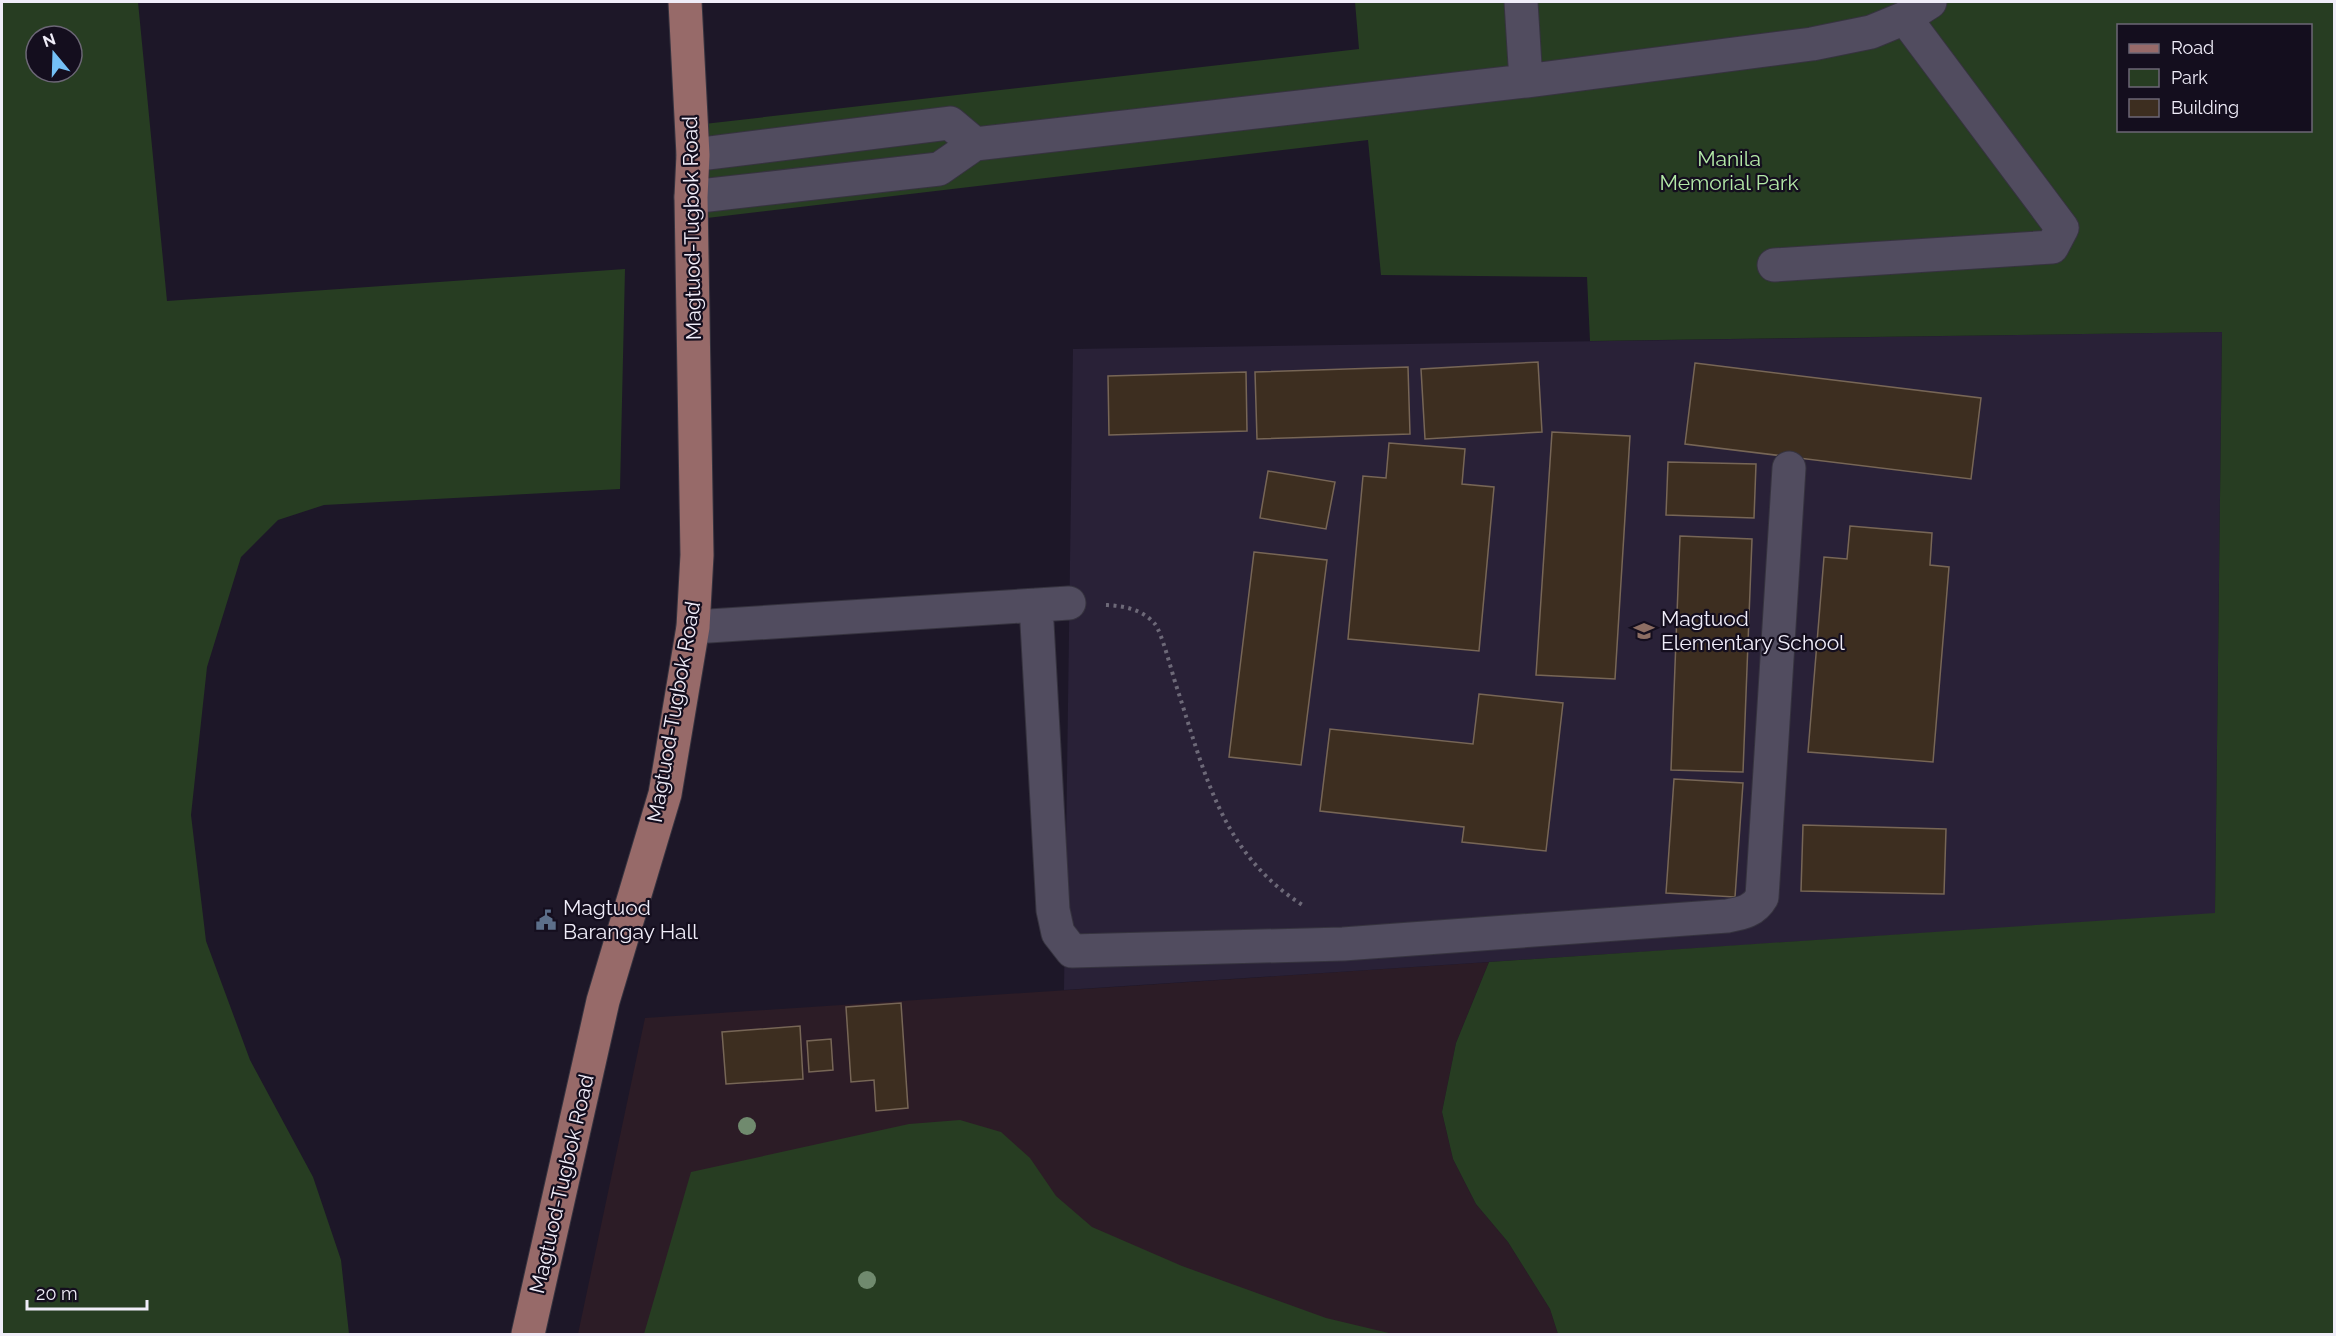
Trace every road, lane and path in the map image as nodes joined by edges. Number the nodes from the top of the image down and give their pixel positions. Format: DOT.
graph roads {
  1 [pos="685,2"];
  2 [pos="1521,2"];
  3 [pos="1917,10"];
  4 [pos="1526,81"];
  5 [pos="975,144"];
  6 [pos="693,155"];
  7 [pos="691,197"];
  8 [pos="1774,265"];
  9 [pos="1789,468"];
  10 [pos="1069,603"];
  11 [pos="1036,605"];
  12 [pos="693,627"];
  13 [pos="1343,944"];
  14 [pos="528,1335"];
  1 -- 6 [label="main road, Magtuod-Tugbok Road"];
  2 -- 4 [label="street"];
  3 -- 4 [label="street"];
  3 -- 8 [label="street"];
  4 -- 5 [label="street"];
  5 -- 6 [label="street"];
  5 -- 7 [label="street"];
  6 -- 7 [label="main road, Magtuod-Tugbok Road"];
  7 -- 12 [label="main road, Magtuod-Tugbok Road"];
  9 -- 13 [label="street"];
  10 -- 11 [label="street"];
  10 -- 13 [label="path"];
  11 -- 12 [label="street"];
  11 -- 13 [label="street"];
  12 -- 14 [label="main road, Magtuod-Tugbok Road"];
}
